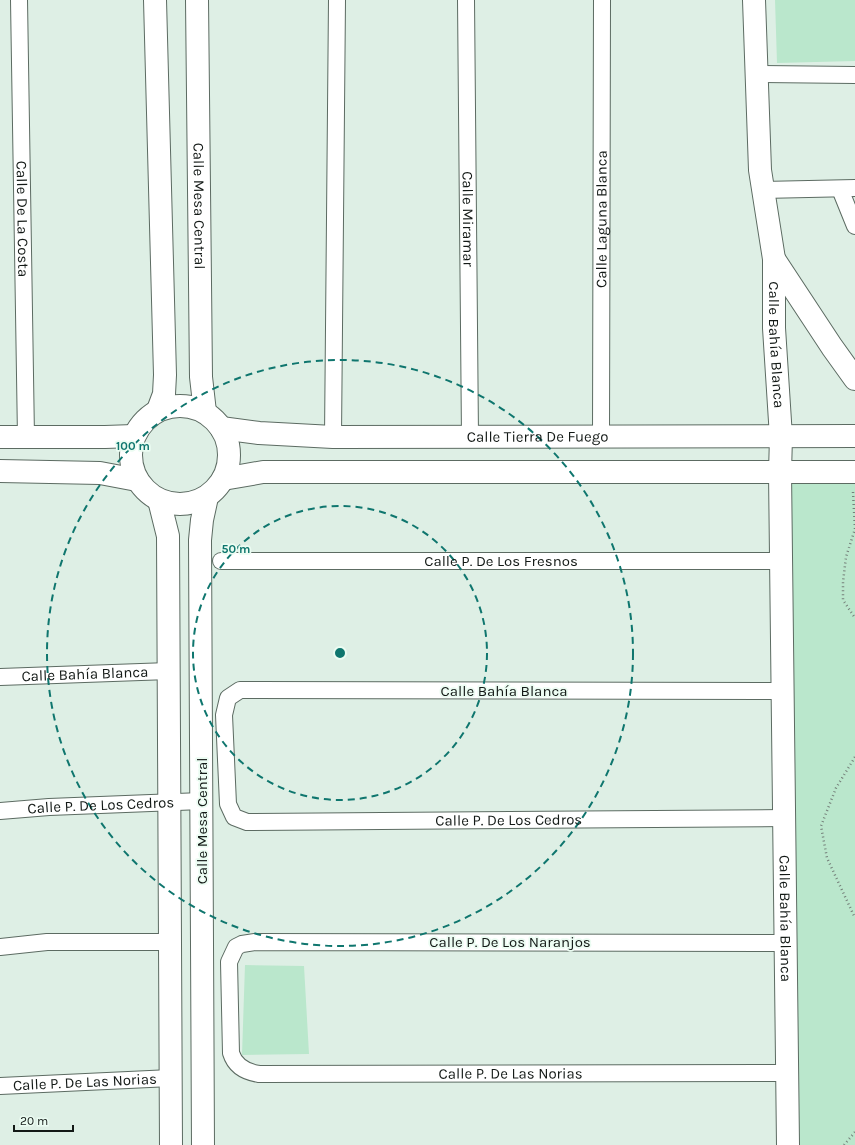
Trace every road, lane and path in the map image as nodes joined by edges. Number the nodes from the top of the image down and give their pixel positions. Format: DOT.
graph roads {
  1 [pos="19,0"];
  2 [pos="155,0"];
  3 [pos="197,0"];
  4 [pos="337,0"];
  5 [pos="466,0"];
  6 [pos="602,0"];
  7 [pos="754,0"];
  8 [pos="755,74"];
  9 [pos="855,76"];
  10 [pos="847,189"];
  11 [pos="762,190"];
  12 [pos="855,226"];
  13 [pos="774,259"];
  14 [pos="855,379"];
  15 [pos="158,410"];
  16 [pos="205,412"];
  17 [pos="221,428"];
  18 [pos="134,436"];
  19 [pos="855,436"];
  20 [pos="0,437"];
  21 [pos="26,437"];
  22 [pos="333,437"];
  23 [pos="470,437"];
  24 [pos="601,437"];
  25 [pos="781,437"];
  26 [pos="0,471"];
  27 [pos="780,472"];
  28 [pos="853,472"];
  29 [pos="223,479"];
  30 [pos="136,480"];
  31 [pos="207,497"];
  32 [pos="159,500"];
  33 [pos="221,561"];
  34 [pos="781,561"];
  35 [pos="855,618"];
  36 [pos="169,671"];
  37 [pos="0,677"];
  38 [pos="782,691"];
  39 [pos="855,757"];
  40 [pos="202,801"];
  41 [pos="170,803"];
  42 [pos="0,811"];
  43 [pos="234,817"];
  44 [pos="784,818"];
  45 [pos="855,918"];
  46 [pos="170,942"];
  47 [pos="785,942"];
  48 [pos="0,947"];
  49 [pos="237,1064"];
  50 [pos="786,1073"];
  51 [pos="171,1078"];
  52 [pos="0,1086"];
  53 [pos="855,1132"];
  54 [pos="171,1145"];
  55 [pos="203,1145"];
  56 [pos="788,1145"];
  57 [pos="844,1145"];
  1 -- 21 [label="street, Calle De La Costa"];
  2 -- 15 [label="street"];
  3 -- 16 [label="street, Calle Mesa Central"];
  4 -- 22 [label="street"];
  5 -- 23 [label="street, Calle Miramar"];
  6 -- 24 [label="street, Calle Laguna Blanca"];
  7 -- 8 [label="street, Calle Bahía Blanca"];
  8 -- 9 [label="street"];
  8 -- 11 [label="street, Calle Bahía Blanca"];
  10 -- 11 [label="street"];
  10 -- 12 [label="street"];
  11 -- 13 [label="street, Calle Bahía Blanca"];
  13 -- 14 [label="street"];
  13 -- 25 [label="street, Calle Bahía Blanca"];
  15 -- 16 [label="street"];
  15 -- 18 [label="street"];
  16 -- 17 [label="street"];
  17 -- 22 [label="street, Calle Tierra De Fuego"];
  17 -- 29 [label="street"];
  18 -- 21 [label="street"];
  18 -- 30 [label="street"];
  19 -- 25 [label="street, Calle Tierra De Fuego"];
  20 -- 21 [label="street"];
  22 -- 23 [label="street, Calle Tierra De Fuego"];
  23 -- 24 [label="street, Calle Tierra De Fuego"];
  24 -- 25 [label="street, Calle Tierra De Fuego"];
  25 -- 27 [label="street, Calle Bahía Blanca"];
  26 -- 30 [label="street"];
  27 -- 28 [label="street"];
  27 -- 29 [label="street"];
  27 -- 34 [label="street, Calle Bahía Blanca"];
  28 -- 35 [label="path"];
  29 -- 31 [label="street"];
  30 -- 32 [label="street"];
  31 -- 32 [label="street"];
  31 -- 40 [label="street, Calle Mesa Central"];
  32 -- 36 [label="street"];
  33 -- 34 [label="street, Calle P. De Los Fresnos"];
  34 -- 38 [label="street, Calle Bahía Blanca"];
  36 -- 37 [label="street, Calle Bahía Blanca"];
  36 -- 41 [label="street"];
  38 -- 43 [label="street, Calle Bahía Blanca"];
  38 -- 44 [label="street, Calle Bahía Blanca"];
  39 -- 45 [label="path"];
  40 -- 41 [label="street, Calle P. De Los Cedros"];
  40 -- 55 [label="street, Calle Mesa Central"];
  41 -- 42 [label="street, Calle P. De Los Cedros"];
  41 -- 46 [label="street"];
  43 -- 44 [label="street, Calle P. De Los Cedros"];
  44 -- 47 [label="street, Calle Bahía Blanca"];
  46 -- 48 [label="street"];
  46 -- 51 [label="street"];
  47 -- 49 [label="street, Calle P. De Los Naranjos"];
  47 -- 50 [label="street, Calle Bahía Blanca"];
  49 -- 50 [label="street, Calle P. De Las Norias"];
  50 -- 56 [label="street, Calle Bahía Blanca"];
  51 -- 52 [label="street, Calle P. De Las Norias"];
  51 -- 54 [label="street"];
  53 -- 57 [label="path"];
}
